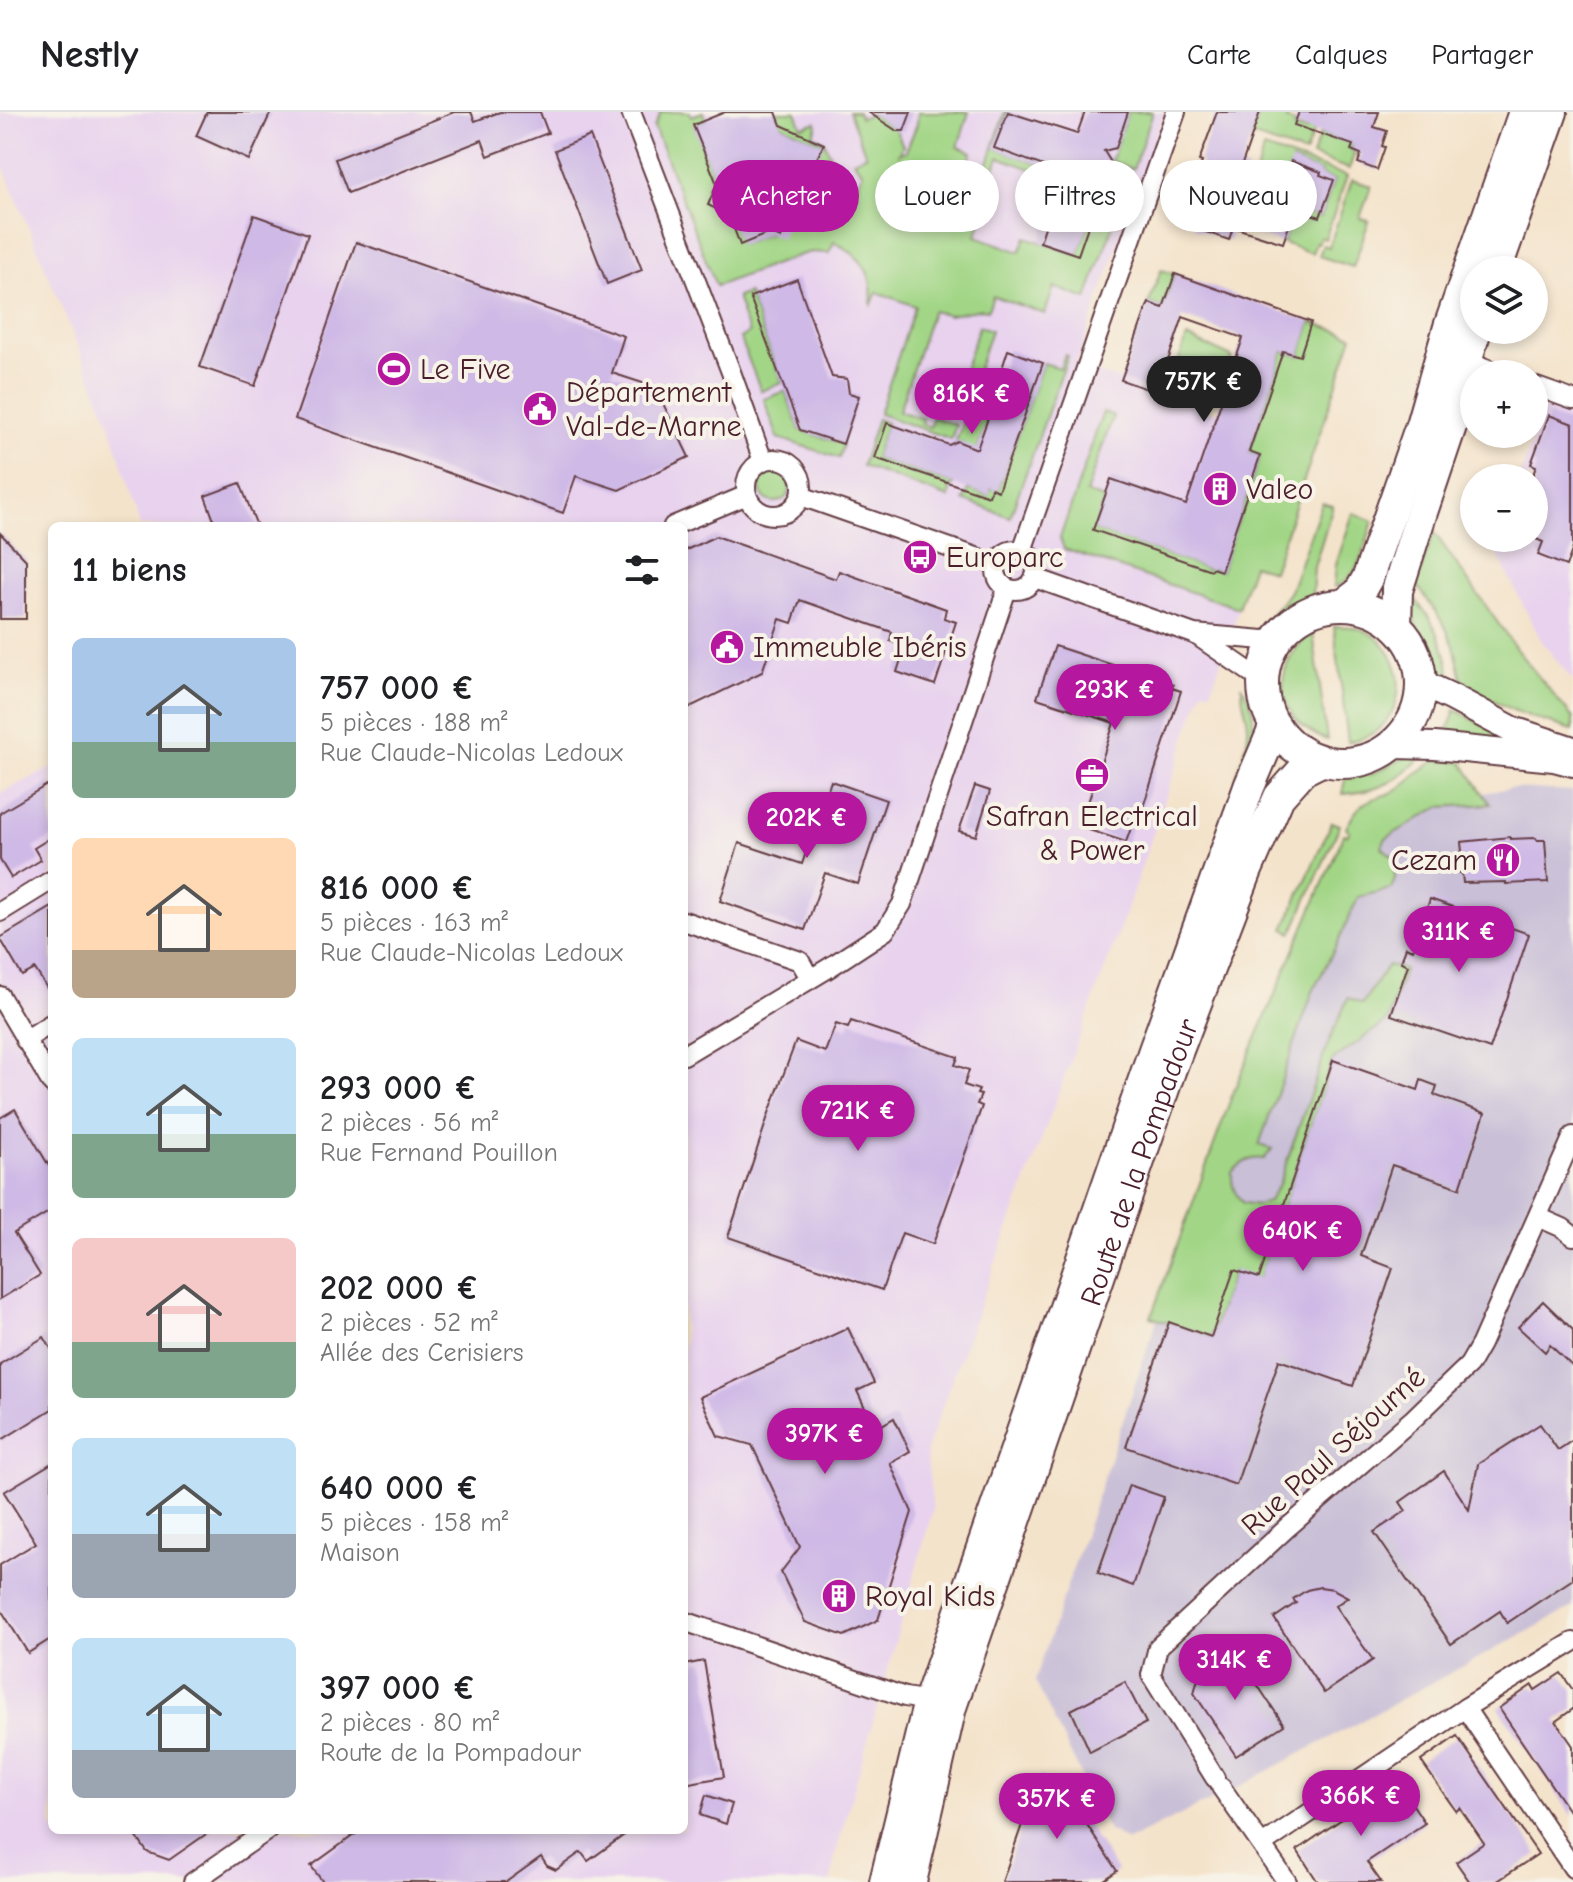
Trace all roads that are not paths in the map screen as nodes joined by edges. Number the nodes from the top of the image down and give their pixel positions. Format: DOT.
graph roads {
  1 [pos="631,112"];
  2 [pos="1176,112"];
  3 [pos="1524,112"];
  4 [pos="1552,112"];
  5 [pos="1501,256"];
  6 [pos="1471,344"];
  7 [pos="1548,391"];
  8 [pos="1573,400"];
  9 [pos="763,461"];
  10 [pos="747,495"];
  11 [pos="801,496"];
  12 [pos="683,522"];
  13 [pos="1022,551"];
  14 [pos="996,564"];
  15 [pos="1035,578"];
  16 [pos="1007,589"];
  17 [pos="1343,605"];
  18 [pos="1396,626"];
  19 [pos="1194,634"];
  20 [pos="1275,641"];
  21 [pos="1263,681"];
  22 [pos="1421,683"];
  23 [pos="1275,726"];
  24 [pos="1393,745"];
  25 [pos="1573,750"];
  26 [pos="1321,761"];
  27 [pos="1573,763"];
  28 [pos="48,882"];
  29 [pos="0,912"];
  30 [pos="688,922"];
  31 [pos="810,978"];
  32 [pos="0,996"];
  33 [pos="48,1026"];
  34 [pos="25,1040"];
  35 [pos="688,1053"];
  36 [pos="48,1077"];
  37 [pos="1573,1136"];
  38 [pos="1538,1217"];
  39 [pos="1573,1236"];
  40 [pos="688,1622"];
  41 [pos="1573,1642"];
  42 [pos="929,1701"];
  43 [pos="1465,1708"];
  44 [pos="262,1834"];
  45 [pos="1262,1845"];
  46 [pos="1573,1868"];
  47 [pos="193,1882"];
  48 [pos="885,1882"];
  49 [pos="911,1882"];
  50 [pos="1287,1882"];
  1 -- 9 [label="street"];
  2 -- 13 [label="street"];
  3 -- 17 [label="main road"];
  4 -- 5 [label="main road"];
  6 -- 18 [label="main road"];
  7 -- 8 [label="street"];
  9 -- 10 [label="street"];
  9 -- 11 [label="street"];
  10 -- 11 [label="street"];
  10 -- 12 [label="street"];
  11 -- 14 [label="street"];
  13 -- 14 [label="street"];
  13 -- 15 [label="street"];
  14 -- 16 [label="street"];
  15 -- 16 [label="street"];
  15 -- 19 [label="street"];
  16 -- 31 [label="street"];
  17 -- 18 [label="main road"];
  17 -- 20 [label="main road"];
  18 -- 22 [label="main road"];
  19 -- 20 [label="street"];
  19 -- 21 [label="street"];
  20 -- 21 [label="main road"];
  21 -- 23 [label="main road"];
  22 -- 24 [label="main road"];
  22 -- 25 [label="street"];
  23 -- 26 [label="main road"];
  23 -- 42 [label="main road, Route de la Pompadour"];
  24 -- 26 [label="main road"];
  24 -- 27 [label="street"];
  26 -- 49 [label="main road, Route de la Pompadour"];
  28 -- 29 [label="street"];
  30 -- 31 [label="street"];
  31 -- 35 [label="street"];
  32 -- 34 [label="street"];
  33 -- 34 [label="street"];
  34 -- 36 [label="street"];
  37 -- 38 [label="street, Rue Paul Séjourné"];
  38 -- 39 [label="street"];
  38 -- 45 [label="street, Rue Paul Séjourné"];
  40 -- 42 [label="street"];
  41 -- 43 [label="street"];
  42 -- 48 [label="main road, Route de la Pompadour"];
  43 -- 45 [label="street"];
  43 -- 46 [label="street"];
  44 -- 47 [label="street"];
  45 -- 50 [label="street, Rue Paul Séjourné"];
}
